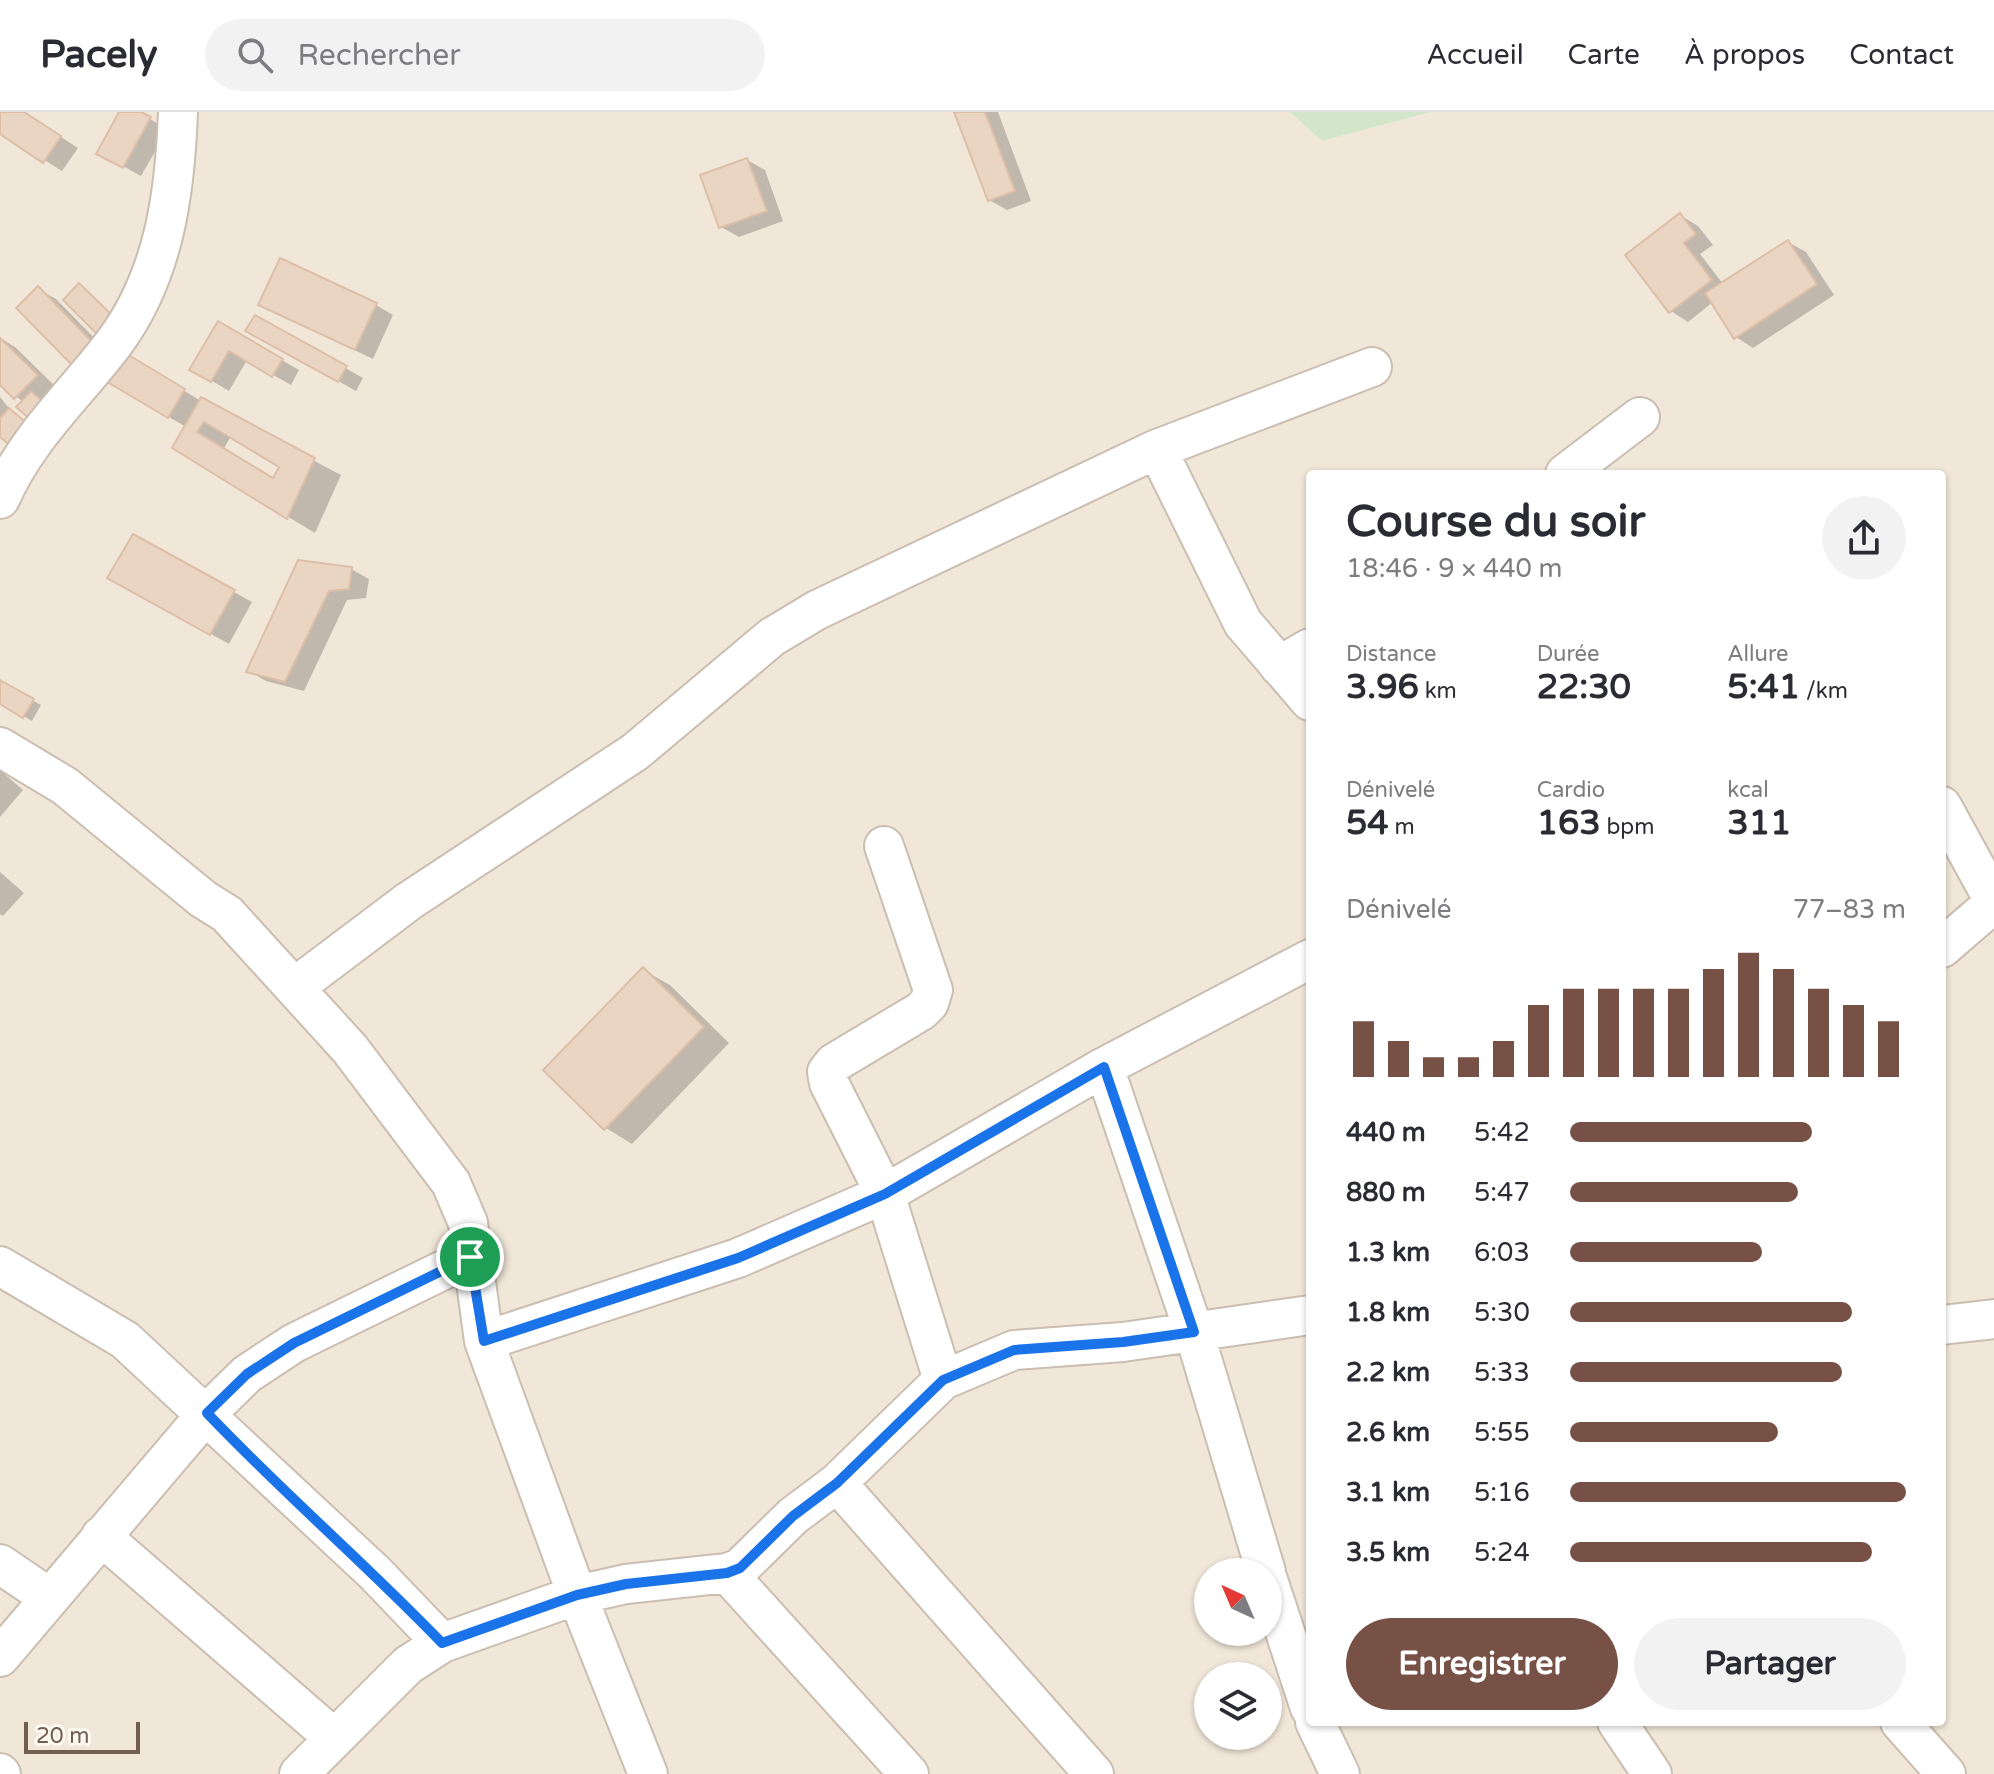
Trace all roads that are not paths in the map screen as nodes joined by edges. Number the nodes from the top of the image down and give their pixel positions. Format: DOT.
graph roads {
  1 [pos="178,112"];
  2 [pos="1372,367"];
  3 [pos="1640,417"];
  4 [pos="1157,449"];
  5 [pos="1570,470"];
  6 [pos="0,499"];
  7 [pos="1294,657"];
  8 [pos="1306,690"];
  9 [pos="0,747"];
  10 [pos="1946,813"];
  11 [pos="884,846"];
  12 [pos="1994,902"];
  13 [pos="1946,944"];
  14 [pos="1306,961"];
  15 [pos="295,987"];
  16 [pos="1104,1067"];
  17 [pos="885,1194"];
  18 [pos="470,1257"];
  19 [pos="0,1266"];
  20 [pos="1306,1316"];
  21 [pos="1994,1319"];
  22 [pos="1946,1325"];
  23 [pos="1194,1332"];
  24 [pos="484,1341"];
  25 [pos="943,1380"];
  26 [pos="207,1413"];
  27 [pos="837,1483"];
  28 [pos="101,1536"];
  29 [pos="1262,1558"];
  30 [pos="0,1564"];
  31 [pos="727,1573"];
  32 [pos="577,1595"];
  33 [pos="50,1598"];
  34 [pos="1282,1602"];
  35 [pos="1296,1624"];
  36 [pos="442,1643"];
  37 [pos="0,1657"];
  38 [pos="1306,1684"];
  39 [pos="1317,1726"];
  40 [pos="1620,1726"];
  41 [pos="1904,1726"];
  42 [pos="334,1738"];
  43 [pos="299,1774"];
  44 [pos="648,1774"];
  45 [pos="909,1774"];
  46 [pos="1094,1774"];
  47 [pos="1340,1774"];
  48 [pos="1652,1774"];
  49 [pos="1946,1774"];
  1 -- 6 [label="street"];
  2 -- 4 [label="street"];
  3 -- 5 [label="street"];
  4 -- 7 [label="street"];
  4 -- 15 [label="street"];
  7 -- 8 [label="street"];
  9 -- 15 [label="street"];
  10 -- 12 [label="street"];
  11 -- 17 [label="street"];
  12 -- 13 [label="street"];
  14 -- 16 [label="street"];
  15 -- 18 [label="street"];
  16 -- 17 [label="street"];
  16 -- 23 [label="street"];
  17 -- 24 [label="street"];
  17 -- 25 [label="street"];
  18 -- 24 [label="street"];
  18 -- 26 [label="street"];
  19 -- 26 [label="street"];
  20 -- 23 [label="street"];
  21 -- 22 [label="street"];
  23 -- 25 [label="street"];
  23 -- 29 [label="street"];
  24 -- 32 [label="street"];
  25 -- 27 [label="street"];
  26 -- 28 [label="street"];
  26 -- 36 [label="street"];
  27 -- 31 [label="street"];
  27 -- 46 [label="street"];
  28 -- 33 [label="street"];
  28 -- 42 [label="street"];
  30 -- 33 [label="street"];
  31 -- 32 [label="street"];
  31 -- 45 [label="street"];
  32 -- 36 [label="street"];
  32 -- 44 [label="street"];
  33 -- 37 [label="street"];
  34 -- 35 [label="street"];
  35 -- 38 [label="street"];
  36 -- 42 [label="street"];
  39 -- 47 [label="street"];
  40 -- 48 [label="street"];
  41 -- 49 [label="street"];
  42 -- 43 [label="street"];
}
